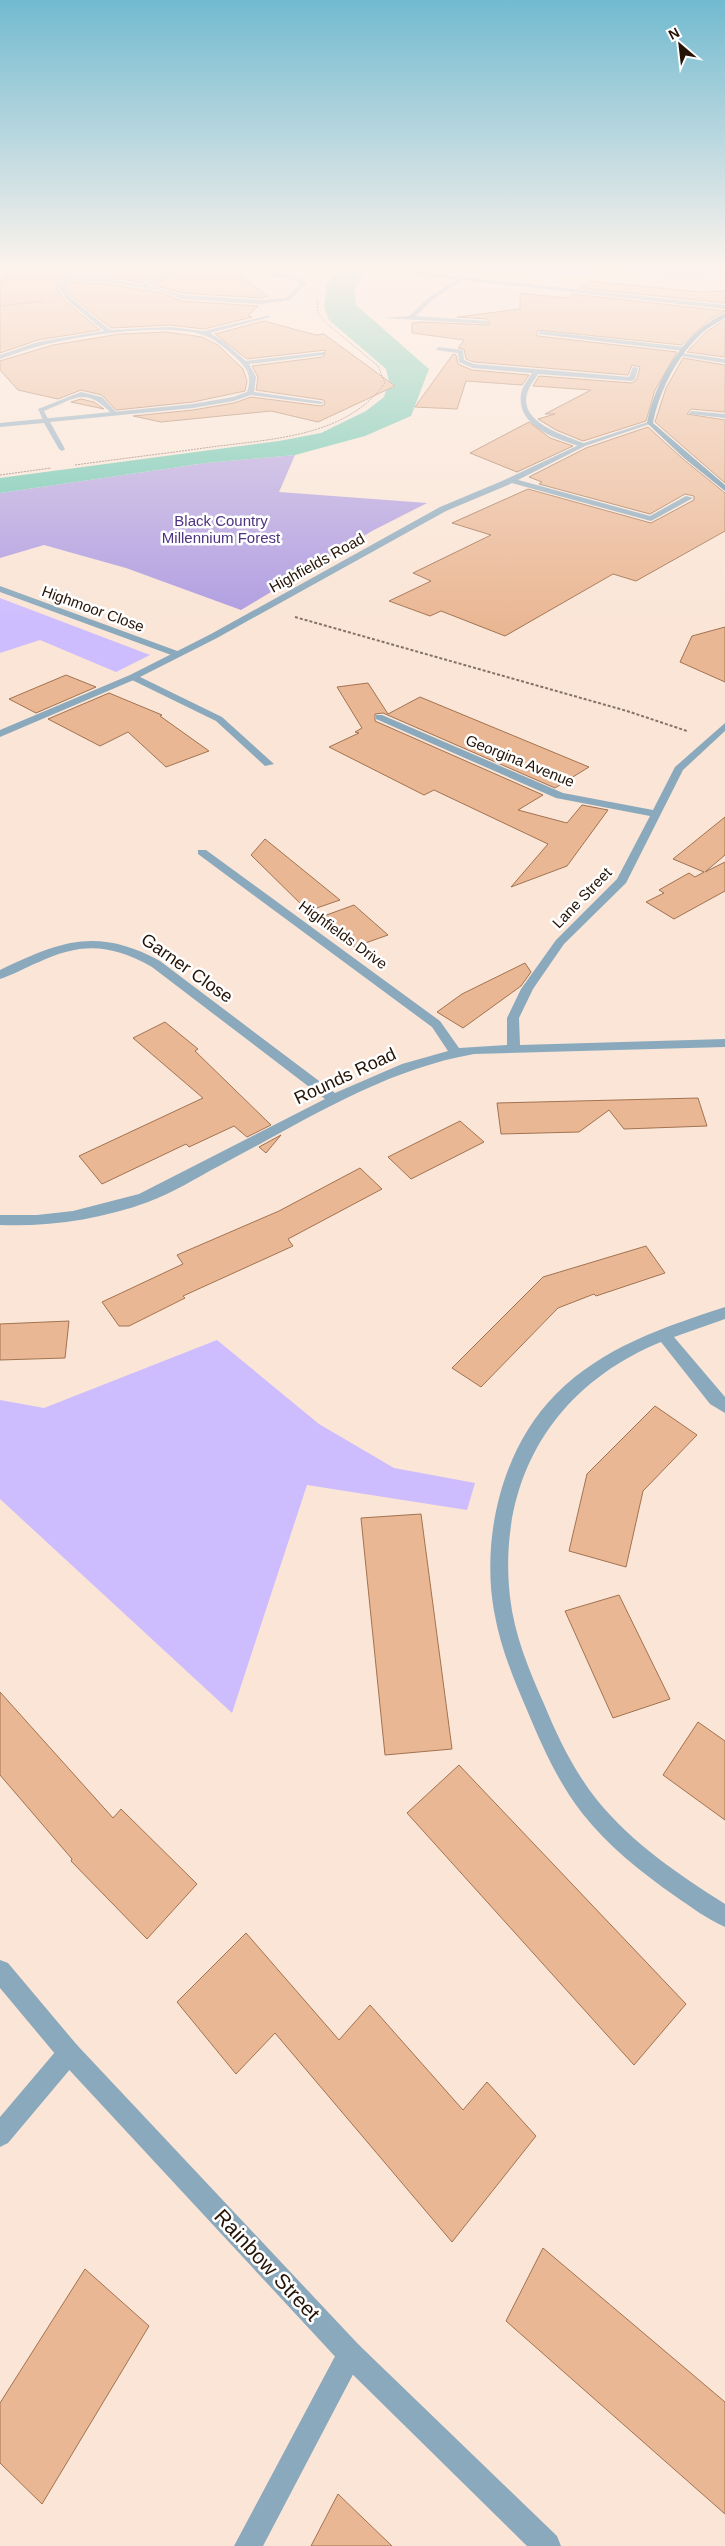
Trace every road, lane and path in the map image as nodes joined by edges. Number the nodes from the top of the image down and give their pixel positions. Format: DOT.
graph roads {
  1 [pos="252,386"];
  2 [pos="528,386"];
  3 [pos="664,386"];
  4 [pos="250,393"];
  5 [pos="321,402"];
  6 [pos="691,413"];
  7 [pos="115,414"];
  8 [pos="725,416"];
  9 [pos="46,420"];
  10 [pos="650,422"];
  11 [pos="0,425"];
  12 [pos="583,445"];
  13 [pos="62,448"];
  14 [pos="511,480"];
  15 [pos="725,489"];
  16 [pos="689,498"];
  17 [pos="0,589"];
  18 [pos="265,608"];
  19 [pos="177,654"];
  20 [pos="133,677"];
  21 [pos="379,718"];
  22 [pos="725,726"];
  23 [pos="689,732"];
  24 [pos="0,734"];
  25 [pos="269,764"];
  26 [pos="656,814"];
  27 [pos="202,852"];
  28 [pos="0,975"];
  29 [pos="725,1043"];
  30 [pos="514,1049"];
  31 [pos="456,1052"];
  32 [pos="334,1099"];
  33 [pos="0,1220"];
  34 [pos="725,1313"];
  35 [pos="663,1334"];
  36 [pos="725,1406"];
  37 [pos="725,1916"];
  38 [pos="0,1971"];
  39 [pos="69,2053"];
  40 [pos="0,2135"];
  41 [pos="350,2354"];
  42 [pos="248,2546"];
  43 [pos="547,2546"];
  1 -- 4 [label="street"];
  2 -- 12 [label="street"];
  3 -- 10 [label="main road"];
  4 -- 5 [label="street"];
  4 -- 7 [label="street"];
  6 -- 8 [label="street"];
  7 -- 9 [label="street"];
  7 -- 9 [label="street"];
  9 -- 11 [label="street"];
  9 -- 13 [label="street"];
  10 -- 12 [label="street, Highfields Road"];
  10 -- 15 [label="main road"];
  12 -- 14 [label="street, Highfields Road"];
  14 -- 16 [label="street"];
  14 -- 18 [label="street, Highfields Road"];
  17 -- 19 [label="street, Highmoor Close"];
  18 -- 19 [label="street, Highfields Road"];
  18 -- 23 [label="path"];
  19 -- 20 [label="street, Highfields Road"];
  20 -- 24 [label="street, Highfields Road"];
  20 -- 25 [label="street"];
  21 -- 26 [label="street, Georgina Avenue"];
  22 -- 26 [label="street, Lane Street"];
  26 -- 30 [label="street, Lane Street"];
  27 -- 31 [label="street, Highfields Drive"];
  28 -- 32 [label="street, Garner Close"];
  29 -- 30 [label="street, Rounds Road"];
  30 -- 31 [label="street, Rounds Road"];
  31 -- 32 [label="street, Rounds Road"];
  32 -- 33 [label="street, Rounds Road"];
  34 -- 35 [label="street"];
  35 -- 36 [label="street"];
  35 -- 37 [label="street"];
  38 -- 39 [label="street, Rainbow Street"];
  39 -- 40 [label="street"];
  39 -- 41 [label="street, Rainbow Street"];
  41 -- 42 [label="street"];
  41 -- 43 [label="street, Rainbow Street"];
}
